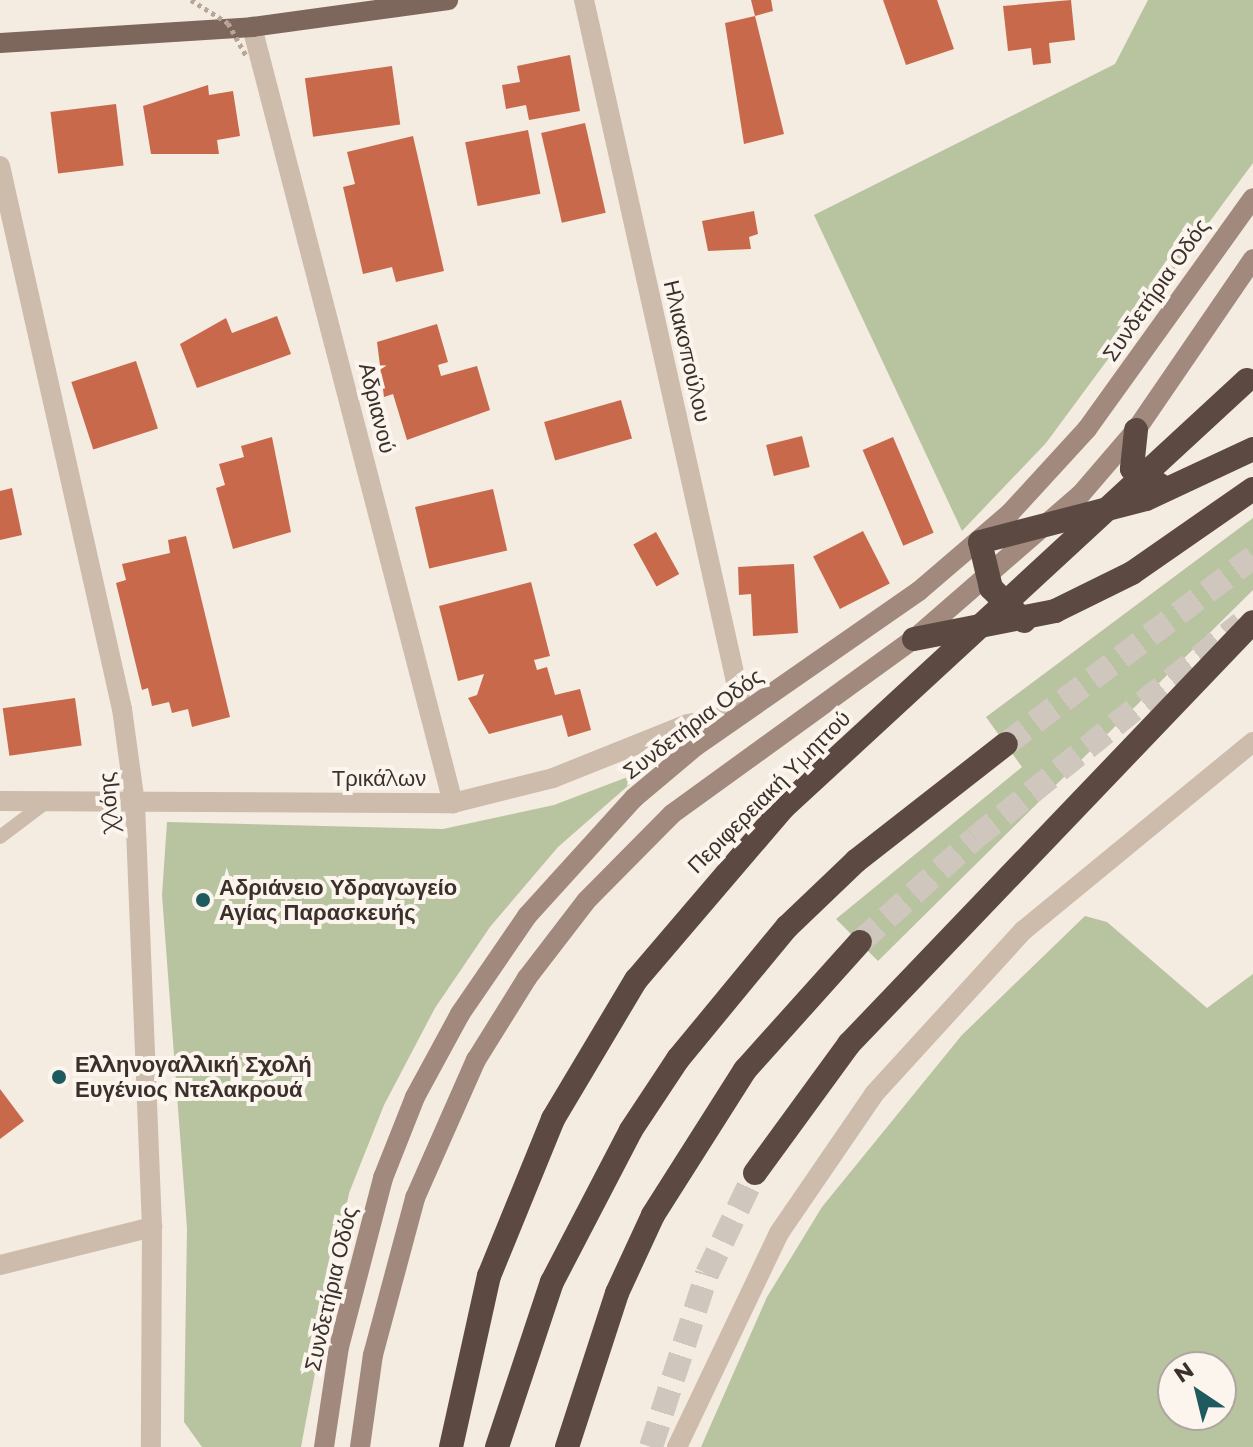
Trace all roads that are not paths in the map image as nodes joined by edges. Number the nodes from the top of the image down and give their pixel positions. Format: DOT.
graph roads {
  1 [pos="448,0"];
  2 [pos="584,0"];
  3 [pos="252,27"];
  4 [pos="0,43"];
  5 [pos="0,166"];
  6 [pos="1253,198"];
  7 [pos="1253,259"];
  8 [pos="1253,374"];
  9 [pos="1136,430"];
  10 [pos="1253,449"];
  11 [pos="1182,484"];
  12 [pos="1253,489"];
  13 [pos="1043,530"];
  14 [pos="980,542"];
  15 [pos="988,580"];
  16 [pos="1024,621"];
  17 [pos="1253,622"];
  18 [pos="914,639"];
  19 [pos="743,713"];
  20 [pos="1253,742"];
  21 [pos="1006,744"];
  22 [pos="0,801"];
  23 [pos="45,803"];
  24 [pos="453,803"];
  25 [pos="135,804"];
  26 [pos="0,837"];
  27 [pos="860,942"];
  28 [pos="755,1173"];
  29 [pos="152,1227"];
  30 [pos="0,1265"];
  31 [pos="151,1447"];
  32 [pos="324,1447"];
  33 [pos="360,1447"];
  34 [pos="451,1447"];
  35 [pos="497,1447"];
  36 [pos="567,1447"];
  37 [pos="677,1447"];
  1 -- 3 [label="main road"];
  2 -- 19 [label="street, Ηλιακοπούλου"];
  3 -- 4 [label="main road"];
  3 -- 24 [label="street, Αδριανού"];
  5 -- 25 [label="street, Χλόης"];
  6 -- 14 [label="main road, Συνδετήρια Οδός"];
  7 -- 9 [label="main road"];
  8 -- 34 [label="highway, Περιφερειακή Υμηττού, bridge"];
  9 -- 11 [label="highway"];
  9 -- 13 [label="main road"];
  10 -- 11 [label="highway"];
  11 -- 13 [label="highway"];
  12 -- 16 [label="highway"];
  13 -- 14 [label="highway"];
  13 -- 15 [label="main road"];
  14 -- 15 [label="highway"];
  14 -- 19 [label="main road, Συνδετήρια Οδός"];
  15 -- 16 [label="highway"];
  15 -- 18 [label="main road"];
  16 -- 18 [label="highway"];
  17 -- 28 [label="highway"];
  18 -- 33 [label="main road"];
  19 -- 24 [label="street, Τρικάλων"];
  19 -- 32 [label="main road, Συνδετήρια Οδός"];
  20 -- 37 [label="street"];
  21 -- 35 [label="highway"];
  22 -- 23 [label="street, Τρικάλων"];
  23 -- 25 [label="street, Τρικάλων"];
  23 -- 26 [label="lane"];
  24 -- 25 [label="street, Τρικάλων"];
  25 -- 29 [label="street, Χλόης"];
  27 -- 36 [label="highway"];
  29 -- 30 [label="street"];
  29 -- 31 [label="street, Χλόης"];
}
